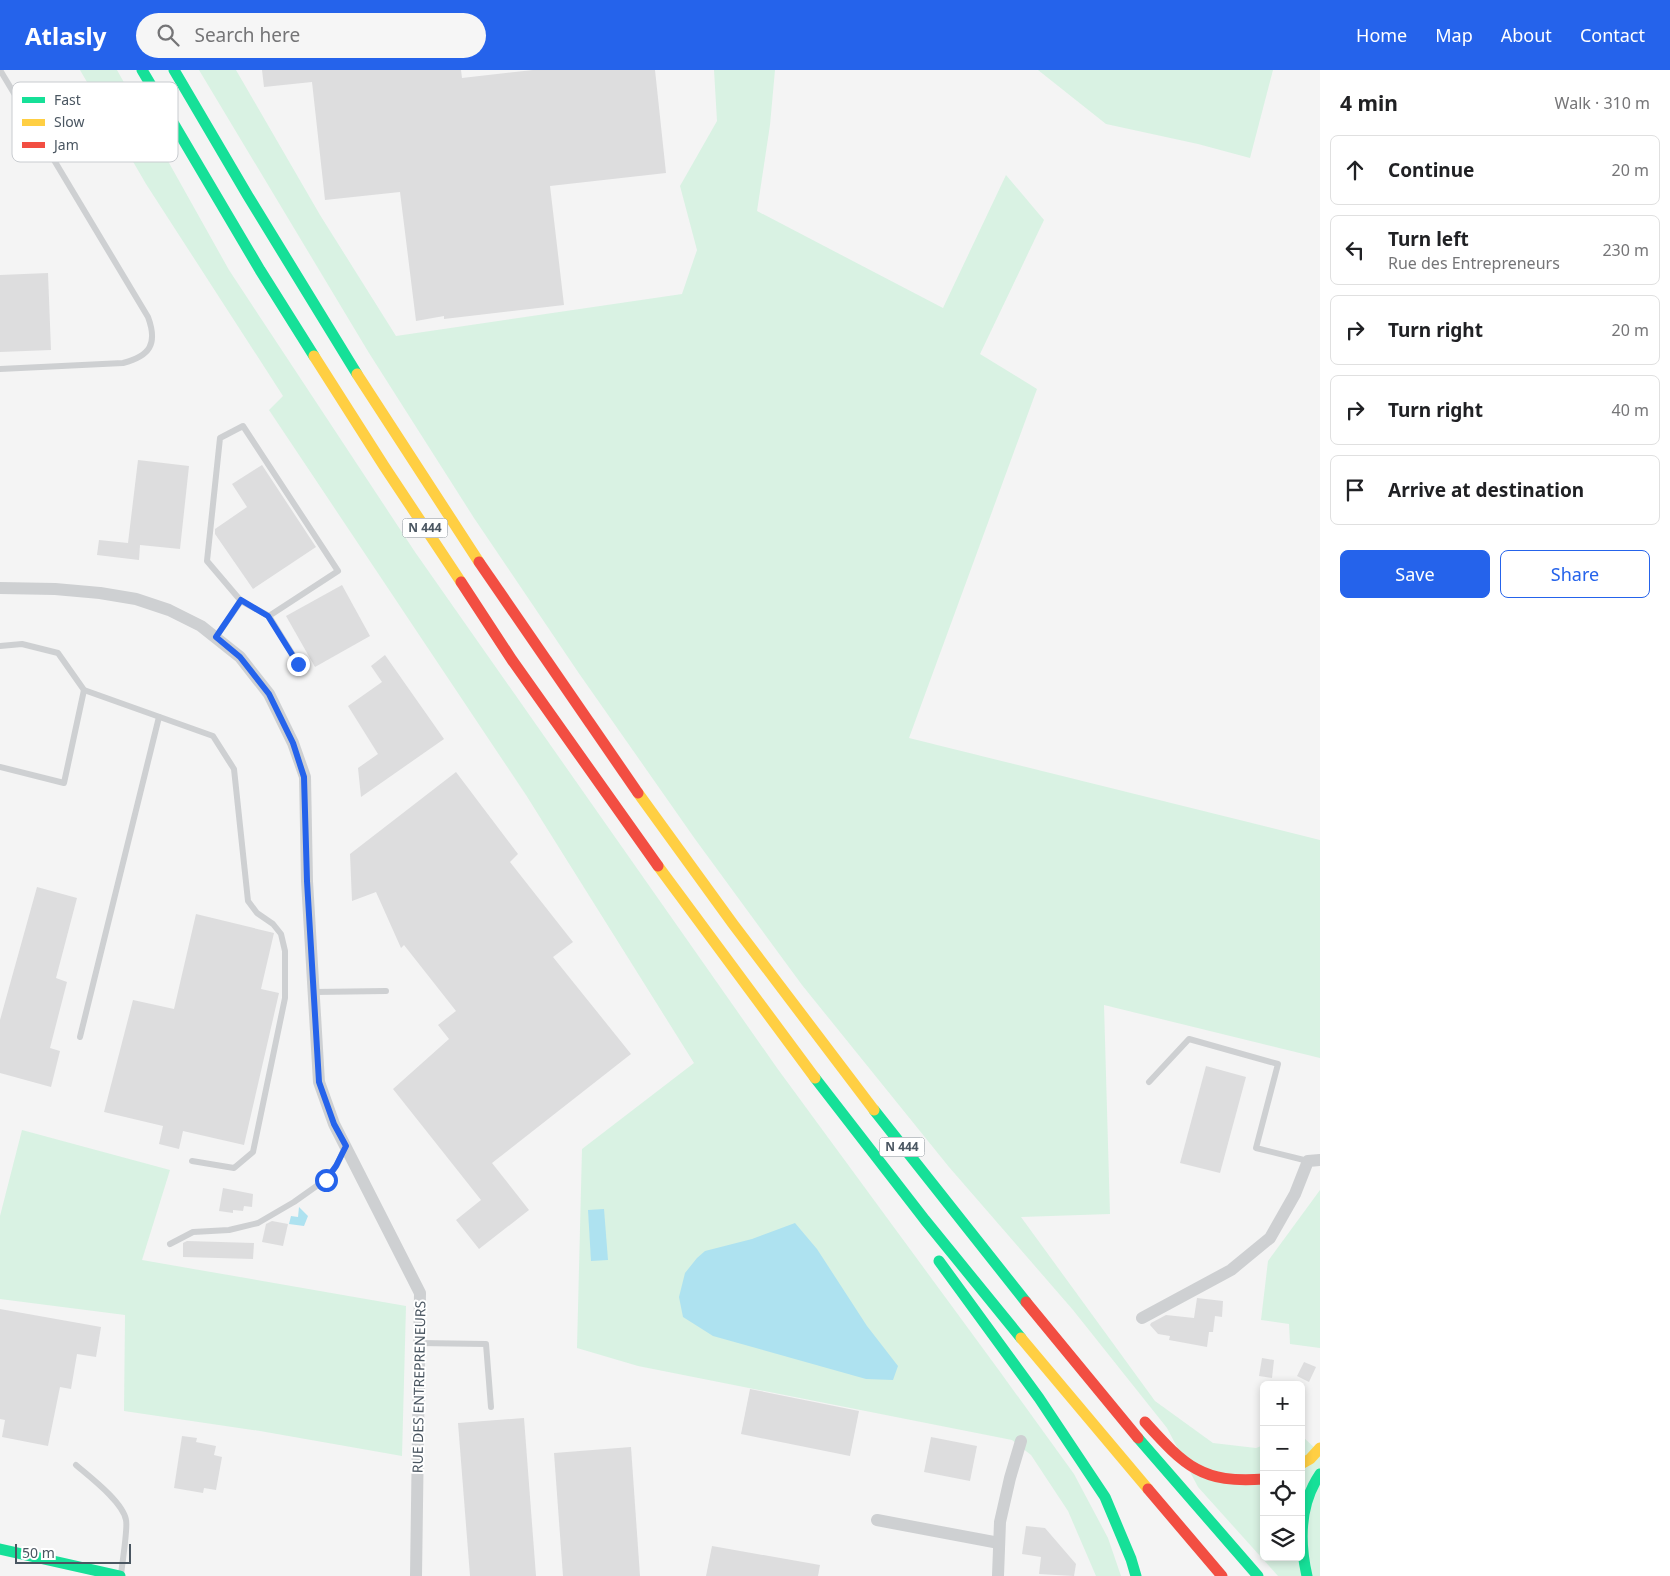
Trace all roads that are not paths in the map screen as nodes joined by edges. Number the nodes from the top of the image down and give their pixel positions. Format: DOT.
graph roads {
  1 [pos="0,70"];
  2 [pos="142,70"];
  3 [pos="174,70"];
  4 [pos="149,82"];
  5 [pos="12,90"];
  6 [pos="178,131"];
  7 [pos="55,162"];
  8 [pos="0,369"];
  9 [pos="0,588"];
  10 [pos="241,600"];
  11 [pos="268,616"];
  12 [pos="216,637"];
  13 [pos="0,646"];
  14 [pos="298,664"];
  15 [pos="84,690"];
  16 [pos="159,717"];
  17 [pos="0,767"];
  18 [pos="386,991"];
  19 [pos="314,992"];
  20 [pos="80,1037"];
  21 [pos="1149,1082"];
  22 [pos="346,1146"];
  23 [pos="1314,1160"];
  24 [pos="192,1161"];
  25 [pos="942,1241"];
  26 [pos="170,1244"];
  27 [pos="1142,1318"];
  28 [pos="1050,1331"];
  29 [pos="1066,1332"];
  30 [pos="419,1343"];
  31 [pos="491,1407"];
  32 [pos="1135,1410"];
  33 [pos="1021,1441"];
  34 [pos="1320,1448"];
  35 [pos="1305,1462"];
  36 [pos="76,1466"];
  37 [pos="1320,1474"];
  38 [pos="1260,1480"];
  39 [pos="877,1520"];
  40 [pos="999,1543"];
  41 [pos="0,1549"];
  42 [pos="120,1576"];
  43 [pos="416,1576"];
  44 [pos="998,1576"];
  45 [pos="1136,1576"];
  46 [pos="1222,1576"];
  47 [pos="1258,1576"];
  48 [pos="1307,1576"];
  1 -- 5 [label="lane"];
  2 -- 4 [label="main road, N 444"];
  3 -- 28 [label="main road, N 444"];
  6 -- 25 [label="main road, N 444"];
  7 -- 8 [label="lane"];
  9 -- 12 [label="street, RUE DES ENTREPRENEURS"];
  10 -- 11 [label="lane"];
  10 -- 11 [label="lane"];
  10 -- 12 [label="lane"];
  11 -- 14 [label="lane"];
  12 -- 19 [label="street, RUE DES ENTREPRENEURS"];
  13 -- 15 [label="lane"];
  15 -- 16 [label="lane"];
  15 -- 17 [label="lane"];
  16 -- 20 [label="lane"];
  16 -- 24 [label="lane"];
  18 -- 19 [label="lane"];
  19 -- 22 [label="street, RUE DES ENTREPRENEURS"];
  21 -- 23 [label="lane"];
  22 -- 26 [label="lane"];
  22 -- 30 [label="street, RUE DES ENTREPRENEURS"];
  23 -- 27 [label="street"];
  25 -- 45 [label="main road"];
  25 -- 46 [label="main road, N 444"];
  28 -- 29 [label="main road"];
  28 -- 47 [label="main road, N 444"];
  30 -- 31 [label="lane"];
  30 -- 43 [label="street, RUE DES ENTREPRENEURS"];
  32 -- 38 [label="main road"];
  33 -- 40 [label="street"];
  34 -- 35 [label="main road"];
  36 -- 42 [label="lane"];
  37 -- 48 [label="main road"];
  39 -- 40 [label="street"];
  40 -- 44 [label="street"];
  41 -- 42 [label="main road"];
}
